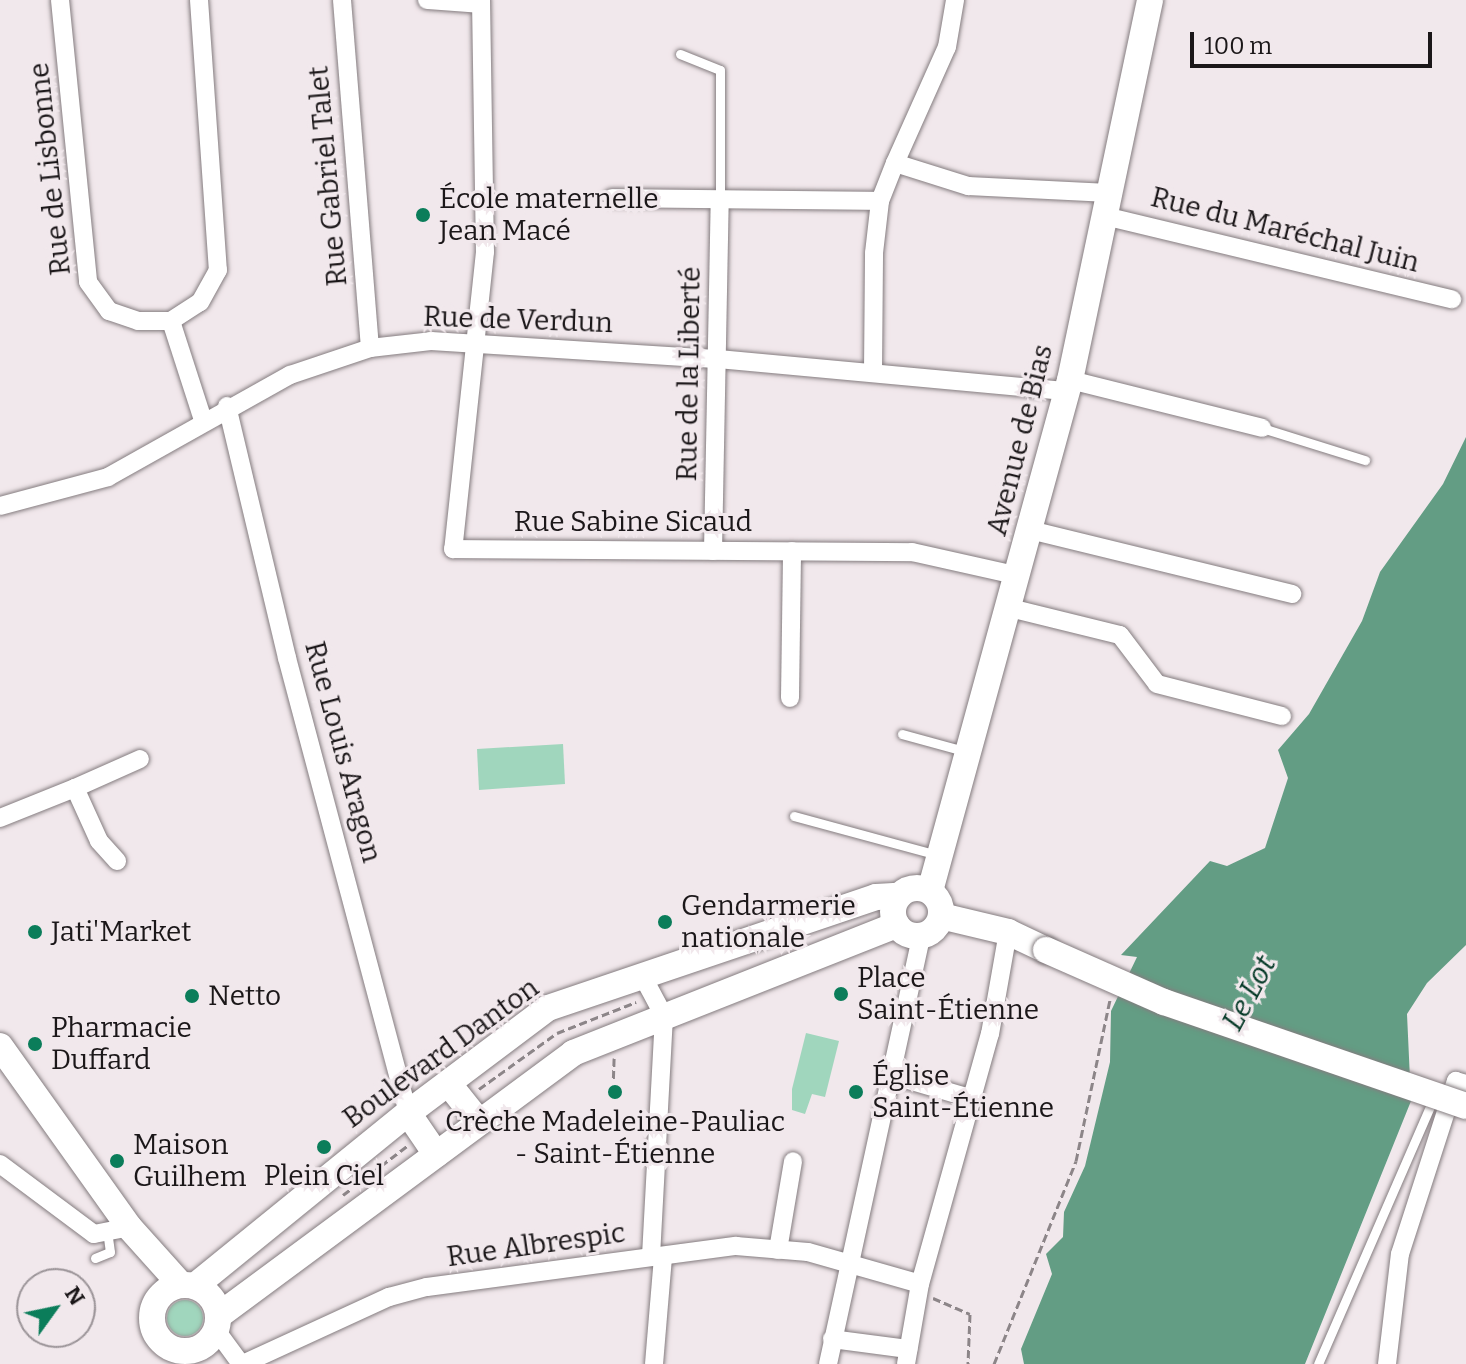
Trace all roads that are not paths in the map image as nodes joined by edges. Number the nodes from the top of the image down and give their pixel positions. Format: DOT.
graph roads {
  1 [pos="60,0"];
  2 [pos="199,0"];
  3 [pos="342,0"];
  4 [pos="427,0"];
  5 [pos="955,0"];
  6 [pos="1150,0"];
  7 [pos="481,2"];
  8 [pos="680,54"];
  9 [pos="895,163"];
  10 [pos="612,198"];
  11 [pos="720,199"];
  12 [pos="880,201"];
  13 [pos="1107,204"];
  14 [pos="1452,299"];
  15 [pos="171,321"];
  16 [pos="476,341"];
  17 [pos="370,348"];
  18 [pos="719,359"];
  19 [pos="873,372"];
  20 [pos="1069,386"];
  21 [pos="227,406"];
  22 [pos="203,420"];
  23 [pos="1262,428"];
  24 [pos="1365,460"];
  25 [pos="0,506"];
  26 [pos="1030,530"];
  27 [pos="713,551"];
  28 [pos="792,551"];
  29 [pos="1019,576"];
  30 [pos="1292,594"];
  31 [pos="1010,608"];
  32 [pos="790,698"];
  33 [pos="1282,716"];
  34 [pos="902,734"];
  35 [pos="971,753"];
  36 [pos="140,759"];
  37 [pos="75,788"];
  38 [pos="794,816"];
  39 [pos="0,818"];
  40 [pos="941,856"];
  41 [pos="117,861"];
  42 [pos="930,891"];
  43 [pos="898,896"];
  44 [pos="941,916"];
  45 [pos="909,930"];
  46 [pos="1008,932"];
  47 [pos="642,975"];
  48 [pos="664,1016"];
  49 [pos="0,1046"];
  50 [pos="891,1075"];
  51 [pos="448,1083"];
  52 [pos="1458,1094"];
  53 [pos="973,1099"];
  54 [pos="408,1113"];
  55 [pos="1466,1115"];
  56 [pos="479,1122"];
  57 [pos="436,1154"];
  58 [pos="793,1161"];
  59 [pos="0,1164"];
  60 [pos="126,1234"];
  61 [pos="242,1248"];
  62 [pos="778,1250"];
  63 [pos="657,1257"];
  64 [pos="95,1258"];
  65 [pos="848,1267"];
  66 [pos="266,1280"];
  67 [pos="188,1286"];
  68 [pos="926,1291"];
  69 [pos="154,1305"];
  70 [pos="217,1323"];
  71 [pos="832,1339"];
  72 [pos="157,1351"];
  73 [pos="190,1357"];
  74 [pos="907,1357"];
  75 [pos="242,1364"];
  76 [pos="654,1364"];
  77 [pos="828,1364"];
  78 [pos="1318,1364"];
  79 [pos="1387,1364"];
  1 -- 15 [label="street, Rue de Lisbonne"];
  2 -- 15 [label="street"];
  3 -- 17 [label="street, Rue Gabriel Talet"];
  4 -- 7 [label="street"];
  5 -- 9 [label="street"];
  6 -- 13 [label="main road, Avenue de Bias"];
  7 -- 16 [label="street"];
  8 -- 11 [label="lane"];
  9 -- 12 [label="street"];
  9 -- 13 [label="street, Rue du Maréchal Juin"];
  10 -- 11 [label="street"];
  11 -- 12 [label="street"];
  11 -- 18 [label="street, Rue de la Liberté"];
  12 -- 19 [label="street"];
  13 -- 14 [label="street, Rue du Maréchal Juin"];
  13 -- 20 [label="main road, Avenue de Bias"];
  15 -- 22 [label="street"];
  16 -- 17 [label="street, Rue de Verdun"];
  16 -- 18 [label="street, Rue de Verdun"];
  16 -- 27 [label="street, Rue Sabine Sicaud"];
  17 -- 21 [label="street, Rue de Verdun"];
  18 -- 19 [label="street, Rue de Verdun"];
  18 -- 27 [label="street, Rue de la Liberté"];
  19 -- 20 [label="street, Rue de Verdun"];
  20 -- 23 [label="street, Rue de Verdun"];
  20 -- 26 [label="main road, Avenue de Bias"];
  21 -- 22 [label="street, Rue de Verdun"];
  21 -- 54 [label="street, Rue Louis Aragon"];
  22 -- 25 [label="street, Rue de Verdun"];
  23 -- 24 [label="lane"];
  26 -- 29 [label="main road, Avenue de Bias"];
  26 -- 30 [label="street"];
  27 -- 28 [label="street, Rue Sabine Sicaud"];
  28 -- 29 [label="street, Rue Sabine Sicaud"];
  28 -- 32 [label="street"];
  29 -- 31 [label="main road, Avenue de Bias"];
  31 -- 33 [label="street"];
  31 -- 35 [label="main road, Avenue de Bias"];
  34 -- 35 [label="lane"];
  35 -- 40 [label="main road, Avenue de Bias"];
  36 -- 37 [label="street"];
  37 -- 39 [label="street"];
  37 -- 41 [label="street"];
  38 -- 40 [label="lane"];
  40 -- 42 [label="main road, Avenue de Bias"];
  42 -- 43 [label="main road"];
  42 -- 44 [label="main road"];
  43 -- 45 [label="main road"];
  43 -- 47 [label="main road, Boulevard Danton"];
  44 -- 45 [label="main road"];
  44 -- 46 [label="main road"];
  45 -- 48 [label="main road"];
  45 -- 50 [label="street"];
  46 -- 52 [label="main road, bridge"];
  46 -- 53 [label="street"];
  47 -- 48 [label="street"];
  47 -- 51 [label="main road, Boulevard Danton"];
  48 -- 56 [label="main road"];
  48 -- 63 [label="street"];
  49 -- 60 [label="main road"];
  50 -- 53 [label="street"];
  50 -- 65 [label="street"];
  51 -- 54 [label="main road, Boulevard Danton"];
  51 -- 56 [label="main road"];
  52 -- 55 [label="street"];
  52 -- 78 [label="lane"];
  52 -- 79 [label="street"];
  53 -- 68 [label="street"];
  54 -- 57 [label="main road"];
  54 -- 61 [label="main road, Boulevard Danton"];
  56 -- 57 [label="main road"];
  57 -- 66 [label="main road"];
  58 -- 62 [label="street"];
  59 -- 60 [label="street"];
  60 -- 64 [label="lane"];
  60 -- 67 [label="main road"];
  60 -- 69 [label="main road"];
  61 -- 66 [label="main road"];
  61 -- 67 [label="main road, Boulevard Danton"];
  62 -- 63 [label="street, Rue Albrespic"];
  62 -- 65 [label="street, Rue Albrespic"];
  63 -- 75 [label="street, Rue Albrespic"];
  63 -- 76 [label="street"];
  65 -- 68 [label="street, Rue Albrespic"];
  65 -- 71 [label="street"];
  66 -- 70 [label="main road"];
  67 -- 69 [label="main road"];
  67 -- 70 [label="main road"];
  68 -- 74 [label="street"];
  69 -- 72 [label="main road"];
  70 -- 73 [label="main road"];
  70 -- 75 [label="street"];
  71 -- 74 [label="street"];
  71 -- 77 [label="street"];
  72 -- 73 [label="main road"];
}
